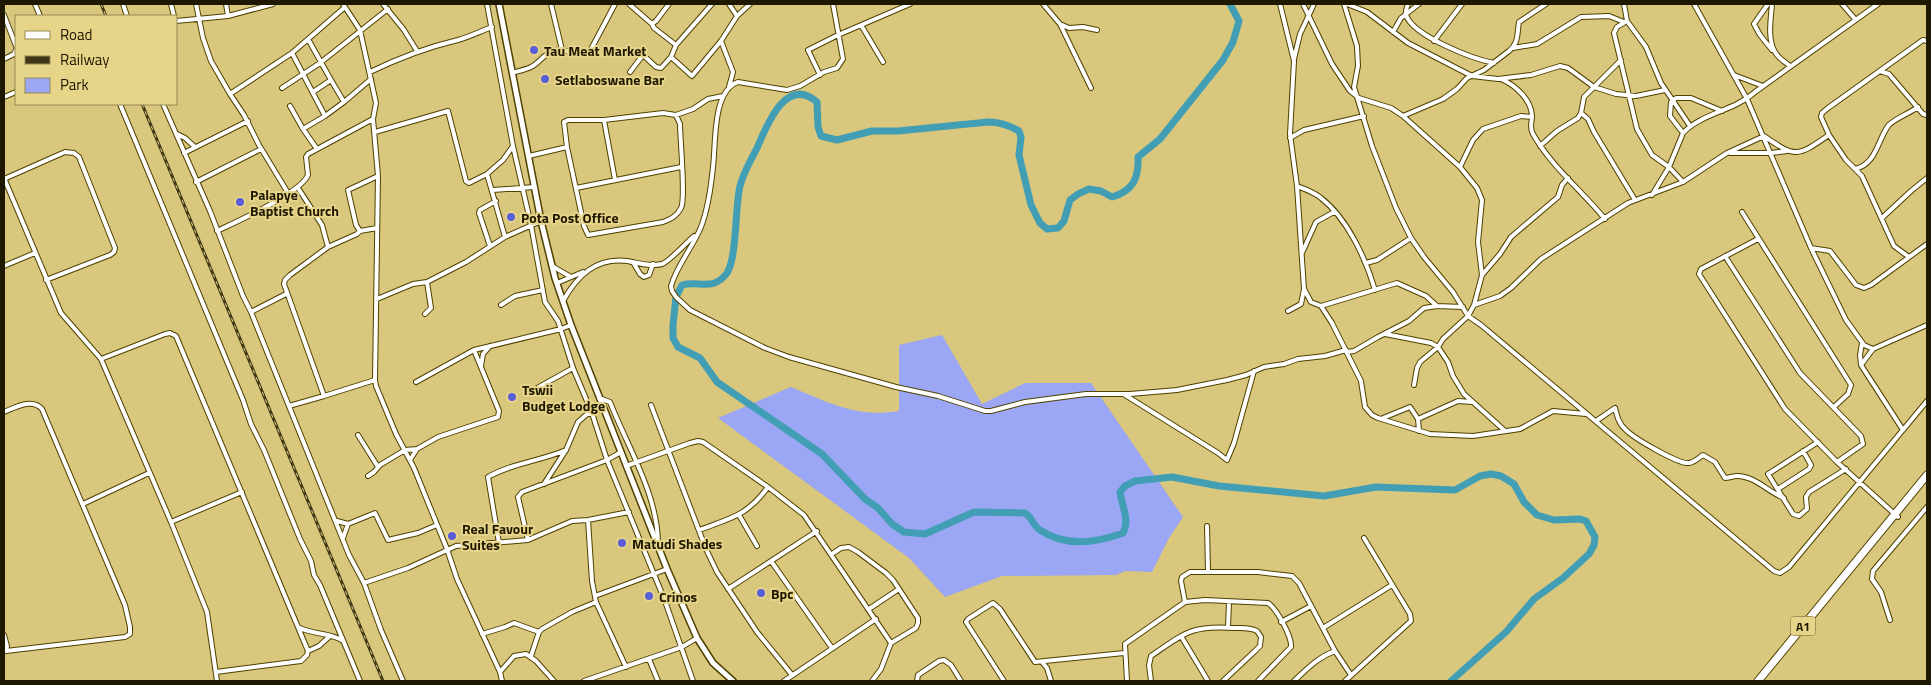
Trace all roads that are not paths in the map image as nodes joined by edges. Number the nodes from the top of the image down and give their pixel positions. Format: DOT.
graph roads {
  1 [pos="196,4"];
  2 [pos="226,4"];
  3 [pos="272,4"];
  4 [pos="383,4"];
  5 [pos="488,4"];
  6 [pos="499,4"];
  7 [pos="552,4"];
  8 [pos="615,4"];
  9 [pos="629,4"];
  10 [pos="669,4"];
  11 [pos="712,4"];
  12 [pos="729,4"];
  13 [pos="750,4"];
  14 [pos="833,4"];
  15 [pos="910,4"];
  16 [pos="1043,4"];
  17 [pos="1280,4"];
  18 [pos="1303,4"];
  19 [pos="1314,4"];
  20 [pos="1345,4"];
  21 [pos="1357,4"];
  22 [pos="1408,4"];
  23 [pos="1419,4"];
  24 [pos="1462,4"];
  25 [pos="1546,4"];
  26 [pos="1624,4"];
  27 [pos="1694,4"];
  28 [pos="1768,4"];
  29 [pos="1772,4"];
  30 [pos="1842,4"];
  31 [pos="1878,4"];
  32 [pos="344,5"];
  33 [pos="388,9"];
  34 [pos="1362,9"];
  35 [pos="1406,14"];
  36 [pos="4,15"];
  37 [pos="1309,15"];
  38 [pos="228,16"];
  39 [pos="737,16"];
  40 [pos="1855,19"];
  41 [pos="199,20"];
  42 [pos="1625,21"];
  43 [pos="178,22"];
  44 [pos="5,23"];
  45 [pos="652,24"];
  46 [pos="1060,24"];
  47 [pos="861,25"];
  48 [pos="492,27"];
  49 [pos="360,30"];
  50 [pos="1097,30"];
  51 [pos="1393,32"];
  52 [pos="838,35"];
  53 [pos="308,39"];
  54 [pos="721,41"];
  55 [pos="1434,41"];
  56 [pos="1927,41"];
  57 [pos="15,44"];
  58 [pos="676,45"];
  59 [pos="1513,48"];
  60 [pos="562,50"];
  61 [pos="418,51"];
  62 [pos="15,52"];
  63 [pos="292,53"];
  64 [pos="1776,54"];
  65 [pos="671,57"];
  66 [pos="4,59"];
  67 [pos="1621,60"];
  68 [pos="1294,61"];
  69 [pos="882,62"];
  70 [pos="320,63"];
  71 [pos="1494,63"];
  72 [pos="1790,66"];
  73 [pos="1880,71"];
  74 [pos="370,72"];
  75 [pos="630,72"];
  76 [pos="512,73"];
  77 [pos="820,74"];
  78 [pos="1734,75"];
  79 [pos="302,76"];
  80 [pos="1472,76"];
  81 [pos="371,79"];
  82 [pos="1498,79"];
  83 [pos="331,80"];
  84 [pos="1763,86"];
  85 [pos="1594,87"];
  86 [pos="282,88"];
  87 [pos="1091,88"];
  88 [pos="728,89"];
  89 [pos="1665,90"];
  90 [pos="313,92"];
  91 [pos="230,94"];
  92 [pos="722,96"];
  93 [pos="1629,96"];
  94 [pos="1358,98"];
  95 [pos="1747,99"];
  96 [pos="1672,100"];
  97 [pos="344,102"];
  98 [pos="120,105"];
  99 [pos="163,105"];
  100 [pos="290,106"];
  101 [pos="1918,107"];
  102 [pos="1722,111"];
  103 [pos="1581,114"];
  104 [pos="676,115"];
  105 [pos="1927,115"];
  106 [pos="325,116"];
  107 [pos="1364,116"];
  108 [pos="1403,116"];
  109 [pos="1532,117"];
  110 [pos="373,119"];
  111 [pos="604,120"];
  112 [pos="248,121"];
  113 [pos="1690,126"];
  114 [pos="303,129"];
  115 [pos="375,132"];
  116 [pos="176,133"];
  117 [pos="1683,133"];
  118 [pos="1764,136"];
  119 [pos="1829,136"];
  120 [pos="1290,138"];
  121 [pos="513,146"];
  122 [pos="1540,146"];
  123 [pos="195,147"];
  124 [pos="567,147"];
  125 [pos="261,148"];
  126 [pos="317,149"];
  127 [pos="1787,151"];
  128 [pos="184,153"];
  129 [pos="1727,153"];
  130 [pos="1771,153"];
  131 [pos="528,156"];
  132 [pos="681,167"];
  133 [pos="1460,167"];
  134 [pos="1669,167"];
  135 [pos="1855,168"];
  136 [pos="487,174"];
  137 [pos="378,176"];
  138 [pos="4,178"];
  139 [pos="1568,178"];
  140 [pos="1927,178"];
  141 [pos="615,180"];
  142 [pos="196,182"];
  143 [pos="1683,182"];
  144 [pos="1297,186"];
  145 [pos="523,187"];
  146 [pos="534,187"];
  147 [pos="298,188"];
  148 [pos="576,188"];
  149 [pos="493,190"];
  150 [pos="288,193"];
  151 [pos="1652,195"];
  152 [pos="1635,200"];
  153 [pos="496,201"];
  154 [pos="1334,212"];
  155 [pos="1742,212"];
  156 [pos="1605,218"];
  157 [pos="1882,218"];
  158 [pos="541,221"];
  159 [pos="531,225"];
  160 [pos="377,228"];
  161 [pos="217,231"];
  162 [pos="360,231"];
  163 [pos="696,235"];
  164 [pos="505,237"];
  165 [pos="1411,238"];
  166 [pos="1758,239"];
  167 [pos="1927,244"];
  168 [pos="490,246"];
  169 [pos="328,247"];
  170 [pos="1811,248"];
  171 [pos="35,253"];
  172 [pos="1301,255"];
  173 [pos="1726,256"];
  174 [pos="1909,257"];
  175 [pos="633,262"];
  176 [pos="1366,263"];
  177 [pos="653,264"];
  178 [pos="4,266"];
  179 [pos="552,266"];
  180 [pos="585,272"];
  181 [pos="1482,274"];
  182 [pos="572,278"];
  183 [pos="46,280"];
  184 [pos="427,282"];
  185 [pos="557,283"];
  186 [pos="1304,289"];
  187 [pos="543,290"];
  188 [pos="1375,290"];
  189 [pos="286,294"];
  190 [pos="377,299"];
  191 [pos="563,301"];
  192 [pos="1311,302"];
  193 [pos="1301,304"];
  194 [pos="501,305"];
  195 [pos="1474,305"];
  196 [pos="1320,306"];
  197 [pos="1437,306"];
  198 [pos="1463,307"];
  199 [pos="1288,311"];
  200 [pos="251,312"];
  201 [pos="425,314"];
  202 [pos="1468,316"];
  203 [pos="1927,324"];
  204 [pos="571,325"];
  205 [pos="561,329"];
  206 [pos="1385,334"];
  207 [pos="1862,343"];
  208 [pos="491,345"];
  209 [pos="1438,347"];
  210 [pos="1874,349"];
  211 [pos="474,350"];
  212 [pos="1347,351"];
  213 [pos="101,359"];
  214 [pos="1861,365"];
  215 [pos="481,367"];
  216 [pos="573,368"];
  217 [pos="1254,371"];
  218 [pos="375,380"];
  219 [pos="416,382"];
  220 [pos="1414,385"];
  221 [pos="530,392"];
  222 [pos="1124,394"];
  223 [pos="324,396"];
  224 [pos="599,398"];
  225 [pos="1927,401"];
  226 [pos="1473,402"];
  227 [pos="651,405"];
  228 [pos="289,406"];
  229 [pos="1834,407"];
  230 [pos="603,408"];
  231 [pos="4,412"];
  232 [pos="592,413"];
  233 [pos="1586,414"];
  234 [pos="1383,418"];
  235 [pos="1418,419"];
  236 [pos="1596,421"];
  237 [pos="1504,430"];
  238 [pos="1903,430"];
  239 [pos="1419,431"];
  240 [pos="358,435"];
  241 [pos="1818,442"];
  242 [pos="417,449"];
  243 [pos="404,450"];
  244 [pos="566,450"];
  245 [pos="670,450"];
  246 [pos="1803,451"];
  247 [pos="621,452"];
  248 [pos="410,460"];
  249 [pos="607,460"];
  250 [pos="636,462"];
  251 [pos="1837,462"];
  252 [pos="626,466"];
  253 [pos="378,467"];
  254 [pos="1846,469"];
  255 [pos="149,473"];
  256 [pos="1927,475"];
  257 [pos="368,476"];
  258 [pos="1927,481"];
  259 [pos="1860,482"];
  260 [pos="544,484"];
  261 [pos="768,487"];
  262 [pos="1778,489"];
  263 [pos="242,492"];
  264 [pos="1784,498"];
  265 [pos="83,504"];
  266 [pos="1927,506"];
  267 [pos="629,512"];
  268 [pos="739,515"];
  269 [pos="1896,515"];
  270 [pos="336,520"];
  271 [pos="588,520"];
  272 [pos="171,522"];
  273 [pos="348,524"];
  274 [pos="437,525"];
  275 [pos="1207,526"];
  276 [pos="698,530"];
  277 [pos="817,531"];
  278 [pos="343,538"];
  279 [pos="1364,538"];
  280 [pos="528,540"];
  281 [pos="499,543"];
  282 [pos="757,546"];
  283 [pos="658,547"];
  284 [pos="447,549"];
  285 [pos="832,554"];
  286 [pos="771,561"];
  287 [pos="667,569"];
  288 [pos="1208,571"];
  289 [pos="653,574"];
  290 [pos="364,583"];
  291 [pos="1392,585"];
  292 [pos="728,589"];
  293 [pos="899,589"];
  294 [pos="595,596"];
  295 [pos="596,602"];
  296 [pos="1185,602"];
  297 [pos="1228,602"];
  298 [pos="1311,606"];
  299 [pos="868,609"];
  300 [pos="876,619"];
  301 [pos="1890,620"];
  302 [pos="1282,622"];
  303 [pos="298,627"];
  304 [pos="1228,627"];
  305 [pos="1323,628"];
  306 [pos="539,632"];
  307 [pos="482,634"];
  308 [pos="4,635"];
  309 [pos="330,636"];
  310 [pos="1180,636"];
  311 [pos="696,638"];
  312 [pos="343,642"];
  313 [pos="891,642"];
  314 [pos="682,647"];
  315 [pos="832,648"];
  316 [pos="5,651"];
  317 [pos="308,651"];
  318 [pos="1335,651"];
  319 [pos="1124,653"];
  320 [pos="531,656"];
  321 [pos="649,659"];
  322 [pos="1042,662"];
  323 [pos="626,667"];
  324 [pos="216,672"];
  325 [pos="500,672"];
  326 [pos="792,675"];
  327 [pos="1351,675"];
  328 [pos="600,679"];
  329 [pos="217,681"];
  330 [pos="360,681"];
  331 [pos="403,681"];
  332 [pos="502,681"];
  333 [pos="554,681"];
  334 [pos="584,681"];
  335 [pos="658,681"];
  336 [pos="693,681"];
  337 [pos="733,681"];
  338 [pos="784,681"];
  339 [pos="872,681"];
  340 [pos="917,681"];
  341 [pos="961,681"];
  342 [pos="1004,681"];
  343 [pos="1051,681"];
  344 [pos="1127,681"];
  345 [pos="1151,681"];
  346 [pos="1208,681"];
  347 [pos="1223,681"];
  348 [pos="1258,681"];
  349 [pos="1294,681"];
  350 [pos="1345,681"];
  351 [pos="1758,681"];
  1 -- 41 [label="street"];
  2 -- 38 [label="street"];
  3 -- 38 [label="street"];
  4 -- 33 [label="street"];
  5 -- 48 [label="street"];
  6 -- 76 [label="street"];
  7 -- 60 [label="street"];
  8 -- 60 [label="street"];
  9 -- 45 [label="street"];
  10 -- 45 [label="street"];
  11 -- 58 [label="street"];
  12 -- 39 [label="street"];
  13 -- 39 [label="street"];
  14 -- 52 [label="street"];
  15 -- 47 [label="street"];
  16 -- 46 [label="street"];
  17 -- 68 [label="street"];
  18 -- 37 [label="street"];
  19 -- 37 [label="street"];
  20 -- 34 [label="street"];
  20 -- 94 [label="street"];
  21 -- 34 [label="street"];
  22 -- 35 [label="street"];
  23 -- 35 [label="street"];
  24 -- 55 [label="street"];
  25 -- 59 [label="street"];
  26 -- 42 [label="street"];
  27 -- 78 [label="street"];
  28 -- 64 [label="street"];
  29 -- 64 [label="street"];
  30 -- 40 [label="street"];
  31 -- 40 [label="street"];
  32 -- 49 [label="street"];
  32 -- 53 [label="street"];
  33 -- 49 [label="street"];
  33 -- 61 [label="street"];
  34 -- 51 [label="street"];
  35 -- 51 [label="street"];
  35 -- 55 [label="street"];
  36 -- 44 [label="street"];
  37 -- 68 [label="street"];
  37 -- 94 [label="street"];
  38 -- 41 [label="street"];
  39 -- 54 [label="street"];
  40 -- 72 [label="street"];
  41 -- 43 [label="street"];
  41 -- 91 [label="street"];
  42 -- 59 [label="street"];
  42 -- 67 [label="street"];
  42 -- 89 [label="street"];
  44 -- 57 [label="street"];
  45 -- 58 [label="street"];
  46 -- 50 [label="street"];
  46 -- 87 [label="street"];
  47 -- 52 [label="street"];
  47 -- 69 [label="street"];
  48 -- 61 [label="street"];
  48 -- 121 [label="street"];
  49 -- 70 [label="street"];
  49 -- 74 [label="street"];
  51 -- 80 [label="street"];
  52 -- 77 [label="street"];
  52 -- 77 [label="street"];
  53 -- 63 [label="street"];
  53 -- 70 [label="street"];
  54 -- 65 [label="street"];
  54 -- 88 [label="street"];
  55 -- 71 [label="street"];
  56 -- 73 [label="street"];
  58 -- 65 [label="street"];
  59 -- 71 [label="street"];
  60 -- 76 [label="street"];
  61 -- 74 [label="street"];
  62 -- 66 [label="street"];
  63 -- 79 [label="street"];
  63 -- 91 [label="street"];
  64 -- 72 [label="street"];
  65 -- 75 [label="street"];
  67 -- 85 [label="street"];
  67 -- 93 [label="street"];
  68 -- 120 [label="street"];
  70 -- 79 [label="street"];
  70 -- 83 [label="street"];
  71 -- 80 [label="street"];
  72 -- 84 [label="street"];
  73 -- 101 [label="street"];
  73 -- 119 [label="street"];
  74 -- 81 [label="street"];
  76 -- 131 [label="street"];
  77 -- 88 [label="street"];
  78 -- 84 [label="street"];
  78 -- 95 [label="street"];
  79 -- 86 [label="street"];
  79 -- 90 [label="street"];
  80 -- 82 [label="street"];
  80 -- 108 [label="street"];
  81 -- 97 [label="street"];
  81 -- 110 [label="street"];
  82 -- 85 [label="street"];
  82 -- 109 [label="street"];
  83 -- 90 [label="street"];
  83 -- 97 [label="street"];
  84 -- 95 [label="street"];
  85 -- 93 [label="street"];
  85 -- 103 [label="street"];
  88 -- 92 [label="street"];
  89 -- 93 [label="street"];
  89 -- 96 [label="street"];
  90 -- 106 [label="street"];
  91 -- 112 [label="street"];
  92 -- 104 [label="street"];
  92 -- 163 [label="street"];
  93 -- 134 [label="street"];
  94 -- 107 [label="street"];
  94 -- 108 [label="street"];
  95 -- 102 [label="street"];
  95 -- 118 [label="street"];
  96 -- 102 [label="street"];
  96 -- 113 [label="street"];
  96 -- 117 [label="street"];
  97 -- 106 [label="street"];
  98 -- 312 [label="street"];
  99 -- 116 [label="street"];
  100 -- 114 [label="street"];
  101 -- 105 [label="street"];
  101 -- 135 [label="street"];
  102 -- 113 [label="street"];
  103 -- 122 [label="street"];
  103 -- 152 [label="street"];
  104 -- 111 [label="street"];
  104 -- 132 [label="street"];
  106 -- 114 [label="street"];
  107 -- 120 [label="street"];
  107 -- 165 [label="street"];
  108 -- 133 [label="street"];
  109 -- 122 [label="street"];
  109 -- 133 [label="street"];
  110 -- 115 [label="street"];
  110 -- 126 [label="street"];
  111 -- 124 [label="street"];
  111 -- 141 [label="street"];
  112 -- 123 [label="street"];
  112 -- 125 [label="street"];
  113 -- 117 [label="street"];
  114 -- 126 [label="street"];
  115 -- 136 [label="street"];
  115 -- 137 [label="street"];
  116 -- 123 [label="street"];
  116 -- 128 [label="street"];
  117 -- 134 [label="street"];
  118 -- 127 [label="street"];
  118 -- 129 [label="street"];
  118 -- 130 [label="street"];
  119 -- 127 [label="street"];
  119 -- 135 [label="street"];
  120 -- 144 [label="street"];
  121 -- 136 [label="street"];
  121 -- 145 [label="street"];
  122 -- 139 [label="street"];
  123 -- 128 [label="street"];
  124 -- 131 [label="street"];
  124 -- 148 [label="street"];
  125 -- 142 [label="street"];
  125 -- 150 [label="street"];
  126 -- 147 [label="street"];
  127 -- 130 [label="street"];
  128 -- 142 [label="street"];
  129 -- 130 [label="street"];
  129 -- 143 [label="street"];
  130 -- 170 [label="street"];
  131 -- 146 [label="street"];
  132 -- 141 [label="street"];
  132 -- 148 [label="street"];
  133 -- 181 [label="street"];
  134 -- 143 [label="street"];
  134 -- 151 [label="street"];
  135 -- 157 [label="street"];
  136 -- 149 [label="street"];
  137 -- 160 [label="street"];
  137 -- 162 [label="street"];
  138 -- 171 [label="street"];
  138 -- 183 [label="street"];
  139 -- 156 [label="street"];
  139 -- 181 [label="street"];
  140 -- 157 [label="street"];
  141 -- 148 [label="street"];
  142 -- 161 [label="street"];
  143 -- 151 [label="street"];
  144 -- 154 [label="street"];
  144 -- 172 [label="street"];
  145 -- 146 [label="street"];
  145 -- 149 [label="street"];
  145 -- 159 [label="street"];
  146 -- 158 [label="street"];
  147 -- 150 [label="street"];
  147 -- 169 [label="street"];
  149 -- 153 [label="street"];
  150 -- 161 [label="street"];
  151 -- 152 [label="street"];
  152 -- 156 [label="street"];
  153 -- 164 [label="street"];
  153 -- 168 [label="street"];
  154 -- 172 [label="street"];
  154 -- 176 [label="street"];
  155 -- 166 [label="street"];
  156 -- 195 [label="street"];
  157 -- 174 [label="street"];
  158 -- 159 [label="street"];
  158 -- 179 [label="street"];
  159 -- 164 [label="street"];
  159 -- 187 [label="street"];
  160 -- 162 [label="street"];
  160 -- 190 [label="street"];
  161 -- 200 [label="street"];
  162 -- 169 [label="street"];
  163 -- 177 [label="street"];
  163 -- 222 [label="street"];
  164 -- 168 [label="street"];
  165 -- 176 [label="street"];
  165 -- 198 [label="street"];
  166 -- 173 [label="street"];
  166 -- 229 [label="street"];
  167 -- 174 [label="street"];
  168 -- 184 [label="street"];
  169 -- 189 [label="street"];
  170 -- 174 [label="street"];
  170 -- 207 [label="street"];
  171 -- 178 [label="street"];
  171 -- 183 [label="street"];
  172 -- 186 [label="street"];
  173 -- 229 [label="street"];
  173 -- 241 [label="street"];
  175 -- 177 [label="street"];
  175 -- 177 [label="street"];
  175 -- 180 [label="street"];
  176 -- 188 [label="street"];
  179 -- 182 [label="street"];
  179 -- 185 [label="street"];
  180 -- 182 [label="street"];
  180 -- 191 [label="street"];
  181 -- 195 [label="street"];
  182 -- 185 [label="street"];
  183 -- 213 [label="street"];
  184 -- 190 [label="street"];
  184 -- 201 [label="street"];
  185 -- 191 [label="street"];
  186 -- 192 [label="street"];
  186 -- 193 [label="street"];
  187 -- 194 [label="street"];
  187 -- 205 [label="street"];
  188 -- 196 [label="street"];
  188 -- 197 [label="street"];
  189 -- 200 [label="street"];
  189 -- 223 [label="street"];
  190 -- 218 [label="street"];
  191 -- 204 [label="street"];
  192 -- 193 [label="street"];
  192 -- 196 [label="street"];
  193 -- 199 [label="street"];
  195 -- 202 [label="street"];
  196 -- 212 [label="street"];
  197 -- 198 [label="street"];
  197 -- 206 [label="street"];
  198 -- 202 [label="street"];
  200 -- 228 [label="street"];
  202 -- 209 [label="street"];
  202 -- 233 [label="street"];
  203 -- 210 [label="street"];
  204 -- 205 [label="street"];
  204 -- 224 [label="street"];
  205 -- 208 [label="street"];
  205 -- 216 [label="street"];
  206 -- 209 [label="street"];
  206 -- 212 [label="street"];
  207 -- 210 [label="street"];
  207 -- 214 [label="street"];
  208 -- 211 [label="street"];
  208 -- 215 [label="street"];
  209 -- 220 [label="street"];
  209 -- 226 [label="street"];
  210 -- 214 [label="street"];
  211 -- 215 [label="street"];
  211 -- 219 [label="street"];
  212 -- 217 [label="street"];
  212 -- 234 [label="street"];
  213 -- 255 [label="street"];
  213 -- 263 [label="street"];
  214 -- 238 [label="street"];
  215 -- 242 [label="street"];
  216 -- 221 [label="street"];
  216 -- 232 [label="street"];
  217 -- 222 [label="street"];
  217 -- 222 [label="street"];
  218 -- 223 [label="street"];
  218 -- 243 [label="street"];
  223 -- 228 [label="street"];
  224 -- 230 [label="street"];
  224 -- 250 [label="street"];
  225 -- 238 [label="street"];
  226 -- 235 [label="street"];
  226 -- 237 [label="street"];
  227 -- 245 [label="street"];
  228 -- 270 [label="street"];
  229 -- 251 [label="street"];
  230 -- 232 [label="street"];
  230 -- 247 [label="street"];
  231 -- 265 [label="street"];
  232 -- 244 [label="street"];
  232 -- 249 [label="street"];
  233 -- 236 [label="street"];
  233 -- 237 [label="street"];
  234 -- 235 [label="street"];
  234 -- 239 [label="street"];
  235 -- 239 [label="street"];
  236 -- 259 [label="street"];
  236 -- 264 [label="street"];
  237 -- 239 [label="street"];
  238 -- 259 [label="street"];
  240 -- 253 [label="street"];
  241 -- 246 [label="street"];
  241 -- 251 [label="street"];
  242 -- 243 [label="street"];
  242 -- 248 [label="street"];
  243 -- 248 [label="street"];
  243 -- 253 [label="street"];
  244 -- 260 [label="street"];
  244 -- 281 [label="street"];
  245 -- 250 [label="street"];
  245 -- 261 [label="street"];
  245 -- 276 [label="street"];
  246 -- 262 [label="street"];
  246 -- 262 [label="street"];
  247 -- 249 [label="street"];
  247 -- 252 [label="street"];
  248 -- 274 [label="street"];
  249 -- 260 [label="street"];
  249 -- 267 [label="street"];
  250 -- 252 [label="street"];
  250 -- 283 [label="street"];
  251 -- 254 [label="street"];
  252 -- 283 [label="street"];
  253 -- 257 [label="street"];
  254 -- 259 [label="street"];
  254 -- 264 [label="street"];
  255 -- 265 [label="street"];
  255 -- 272 [label="street"];
  256 -- 269 [label="highway, A1"];
  258 -- 269 [label="highway, A1"];
  259 -- 269 [label="street"];
  260 -- 280 [label="street"];
  261 -- 268 [label="street"];
  261 -- 277 [label="street"];
  262 -- 264 [label="street"];
  263 -- 272 [label="street"];
  263 -- 303 [label="street"];
  265 -- 316 [label="street"];
  266 -- 301 [label="street"];
  267 -- 271 [label="street"];
  267 -- 289 [label="street"];
  268 -- 276 [label="street"];
  268 -- 282 [label="street"];
  269 -- 351 [label="highway, A1"];
  270 -- 273 [label="street"];
  270 -- 278 [label="street"];
  271 -- 280 [label="street"];
  271 -- 294 [label="street"];
  272 -- 324 [label="street"];
  273 -- 274 [label="street"];
  273 -- 278 [label="street"];
  274 -- 284 [label="street"];
  275 -- 288 [label="street"];
  276 -- 292 [label="street"];
  277 -- 285 [label="street"];
  277 -- 286 [label="street"];
  278 -- 290 [label="street"];
  279 -- 291 [label="street"];
  280 -- 281 [label="street"];
  281 -- 284 [label="street"];
  283 -- 287 [label="street"];
  284 -- 290 [label="street"];
  284 -- 307 [label="street"];
  285 -- 293 [label="street"];
  285 -- 299 [label="street"];
  286 -- 292 [label="street"];
  286 -- 315 [label="street"];
  287 -- 289 [label="street"];
  287 -- 311 [label="street"];
  288 -- 296 [label="street"];
  288 -- 298 [label="street"];
  289 -- 294 [label="street"];
  289 -- 314 [label="street"];
  290 -- 331 [label="street"];
  291 -- 305 [label="street"];
  291 -- 327 [label="street"];
  292 -- 326 [label="street"];
  293 -- 299 [label="street"];
  293 -- 313 [label="street"];
  294 -- 295 [label="street"];
  295 -- 306 [label="street"];
  295 -- 323 [label="street"];
  296 -- 297 [label="street"];
  296 -- 319 [label="street"];
  297 -- 302 [label="street"];
  297 -- 304 [label="street"];
  298 -- 302 [label="street"];
  298 -- 305 [label="street"];
  299 -- 300 [label="street"];
  300 -- 313 [label="street"];
  300 -- 315 [label="street"];
  302 -- 348 [label="street"];
  303 -- 309 [label="street"];
  303 -- 317 [label="street"];
  304 -- 310 [label="street"];
  304 -- 347 [label="street"];
  305 -- 318 [label="street"];
  306 -- 307 [label="street"];
  306 -- 320 [label="street"];
  307 -- 325 [label="street"];
  308 -- 316 [label="street"];
  309 -- 312 [label="street"];
  309 -- 317 [label="street"];
  310 -- 345 [label="street"];
  310 -- 346 [label="street"];
  311 -- 314 [label="street"];
  311 -- 337 [label="street"];
  312 -- 330 [label="street"];
  313 -- 339 [label="street"];
  314 -- 321 [label="street"];
  314 -- 336 [label="street"];
  315 -- 326 [label="street"];
  317 -- 324 [label="street"];
  318 -- 327 [label="street"];
  318 -- 349 [label="street"];
  319 -- 322 [label="street"];
  319 -- 344 [label="street"];
  320 -- 325 [label="street"];
  320 -- 333 [label="street"];
  321 -- 323 [label="street"];
  321 -- 335 [label="street"];
  322 -- 342 [label="street"];
  322 -- 343 [label="street"];
  323 -- 328 [label="street"];
  324 -- 329 [label="street"];
  325 -- 332 [label="street"];
  326 -- 338 [label="street"];
  327 -- 350 [label="street"];
  328 -- 334 [label="street"];
  340 -- 341 [label="street"];
}
